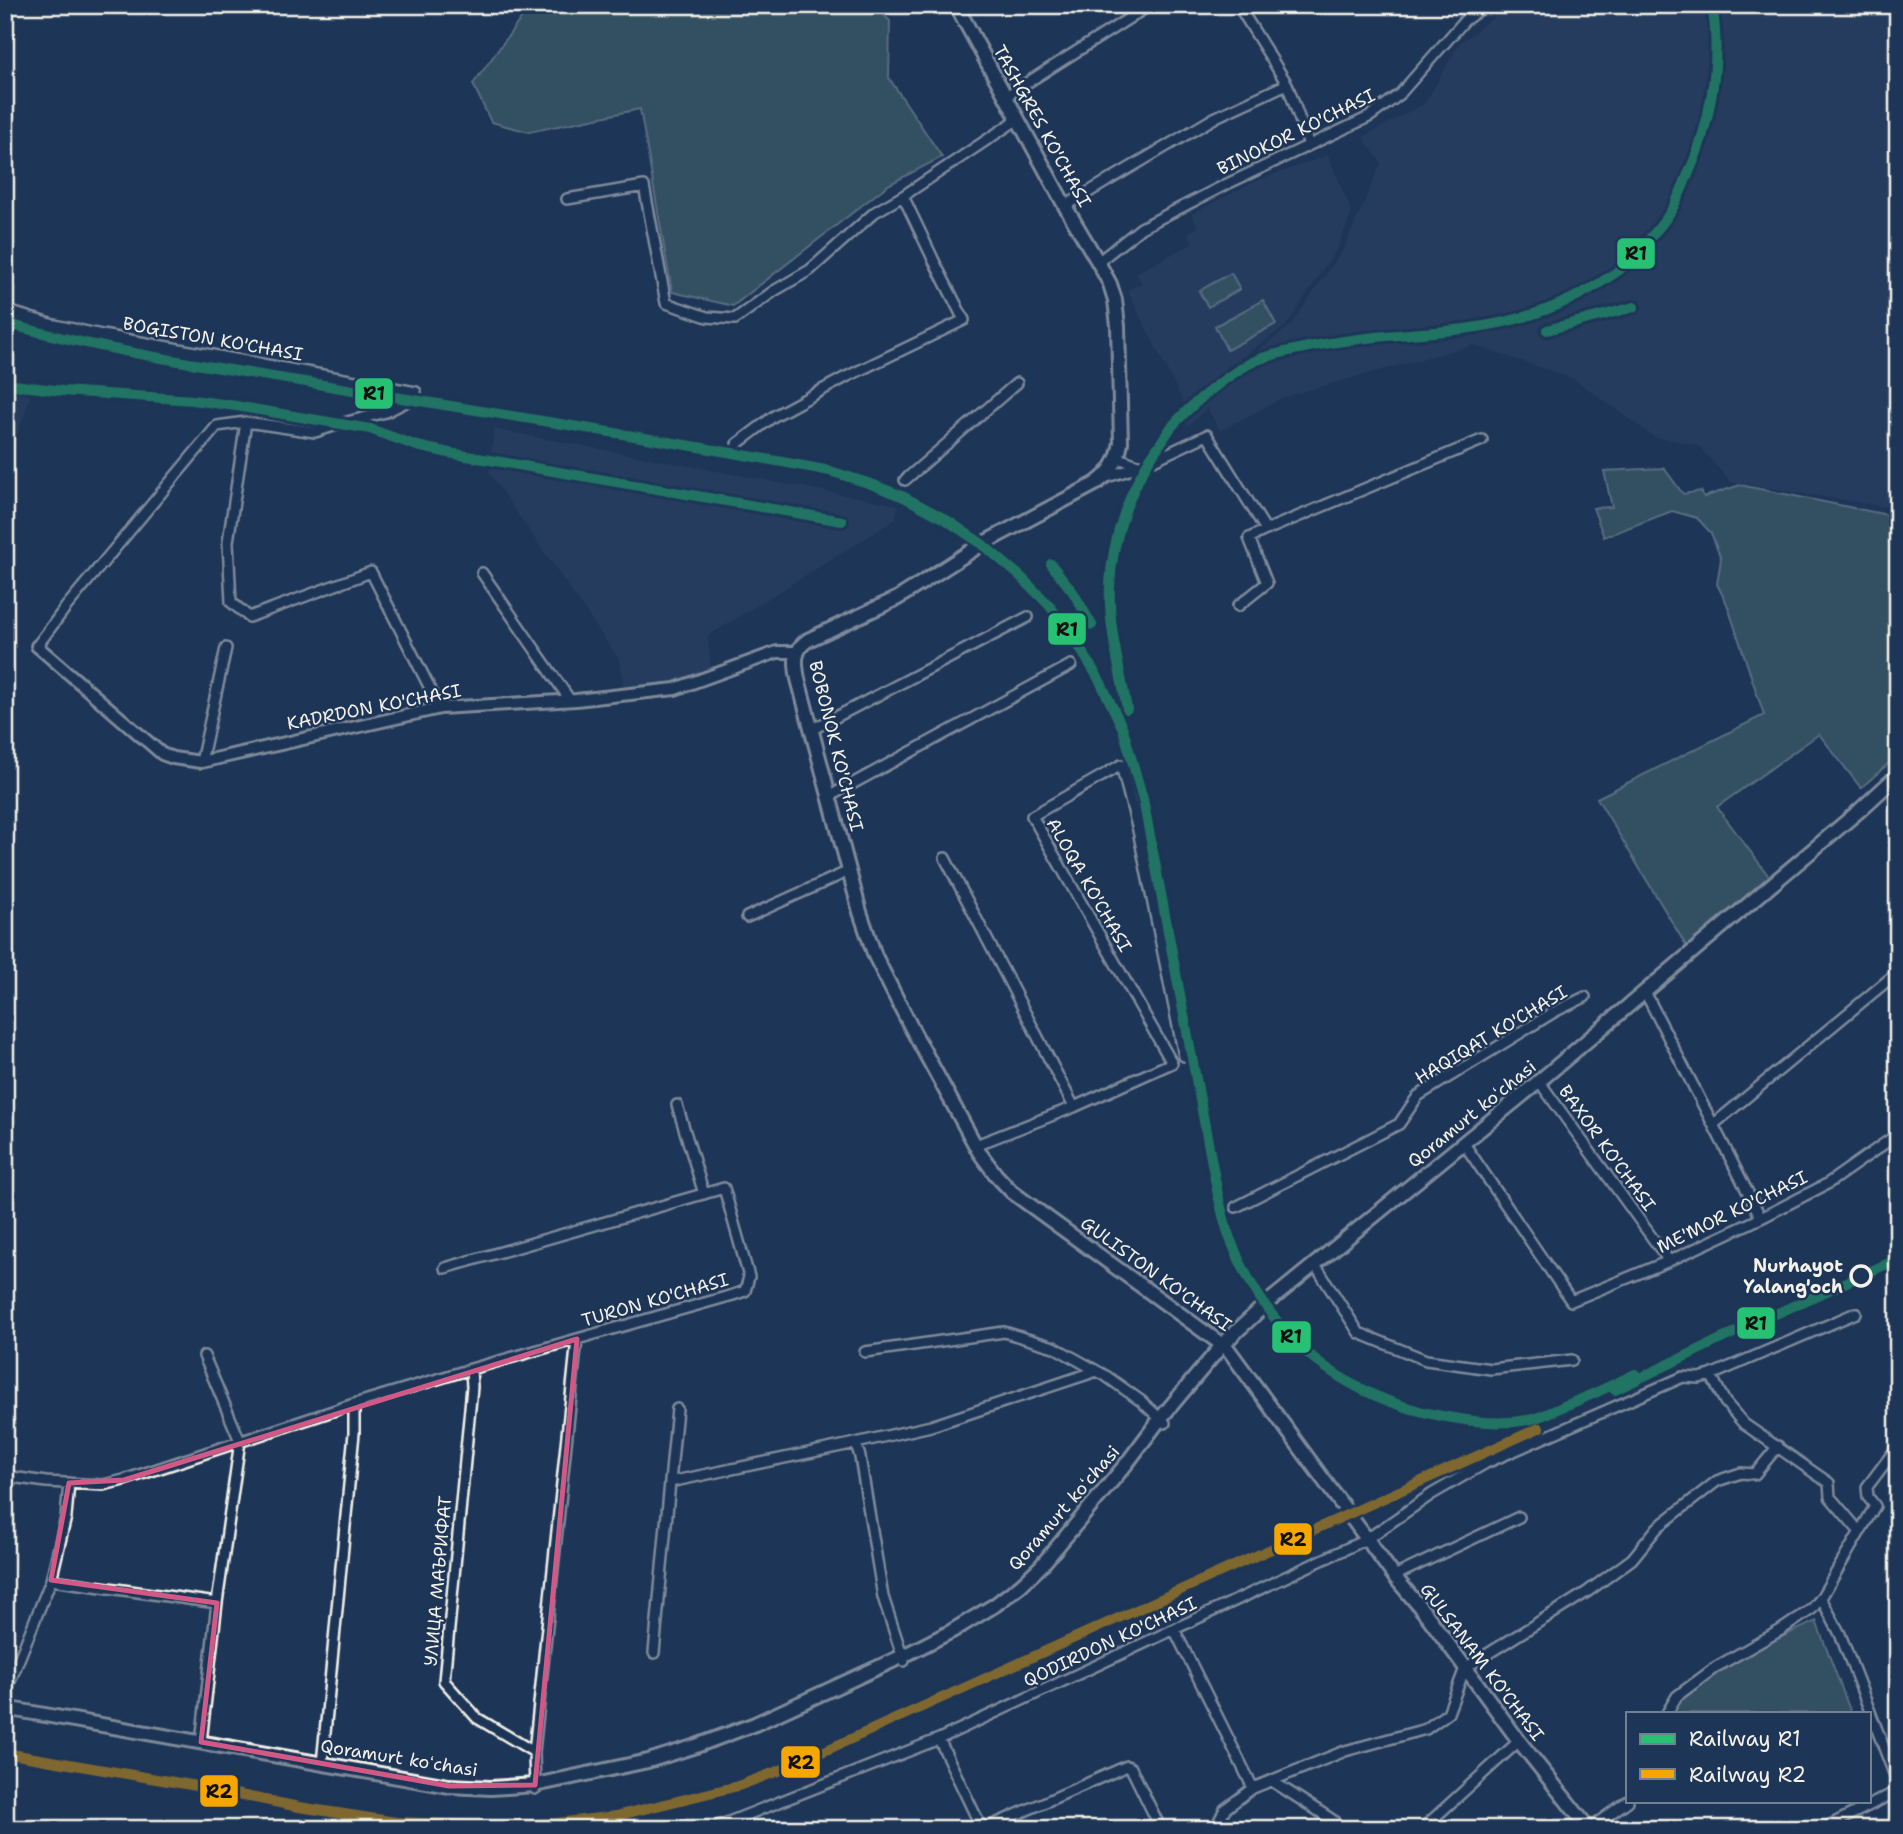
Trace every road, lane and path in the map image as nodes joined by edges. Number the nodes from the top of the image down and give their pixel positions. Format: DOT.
graph roads {
  1 [pos="956,5"];
  2 [pos="1150,5"];
  3 [pos="1238,5"];
  4 [pos="1486,5"];
  5 [pos="1287,84"];
  6 [pos="1006,96"];
  7 [pos="1018,119"];
  8 [pos="1309,145"];
  9 [pos="903,196"];
  10 [pos="567,199"];
  11 [pos="1065,206"];
  12 [pos="1098,262"];
  13 [pos="5,310"];
  14 [pos="1017,383"];
  15 [pos="246,422"];
  16 [pos="1482,440"];
  17 [pos="737,444"];
  18 [pos="1118,458"];
  19 [pos="1140,466"];
  20 [pos="1102,479"];
  21 [pos="905,480"];
  22 [pos="1266,530"];
  23 [pos="482,573"];
  24 [pos="1238,606"];
  25 [pos="1028,617"];
  26 [pos="37,646"];
  27 [pos="226,648"];
  28 [pos="796,652"];
  29 [pos="1071,665"];
  30 [pos="570,700"];
  31 [pos="440,708"];
  32 [pos="811,730"];
  33 [pos="201,762"];
  34 [pos="1898,775"];
  35 [pos="1898,783"];
  36 [pos="828,797"];
  37 [pos="945,858"];
  38 [pos="849,872"];
  39 [pos="747,917"];
  40 [pos="1898,972"];
  41 [pos="1646,994"];
  42 [pos="1585,997"];
  43 [pos="1184,1056"];
  44 [pos="1544,1088"];
  45 [pos="677,1105"];
  46 [pos="1074,1107"];
  47 [pos="1714,1124"];
  48 [pos="1898,1134"];
  49 [pos="976,1145"];
  50 [pos="1468,1148"];
  51 [pos="705,1194"];
  52 [pos="1236,1207"];
  53 [pos="1761,1218"];
  54 [pos="1669,1261"];
  55 [pos="445,1268"];
  56 [pos="1319,1271"];
  57 [pos="1856,1312"];
  58 [pos="577,1339"];
  59 [pos="1226,1347"];
  60 [pos="865,1352"];
  61 [pos="204,1356"];
  62 [pos="1572,1360"];
  63 [pos="471,1369"];
  64 [pos="1097,1371"];
  65 [pos="1711,1375"];
  66 [pos="354,1404"];
  67 [pos="677,1409"];
  68 [pos="1163,1421"];
  69 [pos="240,1441"];
  70 [pos="856,1443"];
  71 [pos="1778,1446"];
  72 [pos="1898,1446"];
  73 [pos="5,1476"];
  74 [pos="670,1482"];
  75 [pos="69,1483"];
  76 [pos="1350,1514"];
  77 [pos="1519,1517"];
  78 [pos="1859,1531"];
  79 [pos="1367,1539"];
  80 [pos="1394,1576"];
  81 [pos="51,1580"];
  82 [pos="1821,1598"];
  83 [pos="217,1603"];
  84 [pos="1174,1629"];
  85 [pos="654,1653"];
  86 [pos="903,1659"];
  87 [pos="1465,1668"];
  88 [pos="5,1694"];
  89 [pos="5,1710"];
  90 [pos="1668,1712"];
  91 [pos="1870,1712"];
  92 [pos="1871,1714"];
  93 [pos="939,1739"];
  94 [pos="1519,1741"];
  95 [pos="201,1742"];
  96 [pos="534,1752"];
  97 [pos="322,1764"];
  98 [pos="1272,1781"];
  99 [pos="1898,1784"];
  100 [pos="535,1787"];
  101 [pos="1253,1788"];
  102 [pos="1898,1791"];
  103 [pos="1627,1802"];
  104 [pos="1008,1819"];
  105 [pos="711,1829"];
  106 [pos="983,1829"];
  107 [pos="1012,1829"];
  108 [pos="1161,1829"];
  109 [pos="1215,1829"];
  110 [pos="1343,1829"];
  111 [pos="1422,1829"];
  112 [pos="1589,1829"];
  113 [pos="1822,1829"];
  1 -- 6 [label="main road, TASHGRES KO'CHASI"];
  2 -- 6 [label="street"];
  3 -- 5 [label="street"];
  4 -- 8 [label="street, BINOKOR KO'CHASI"];
  5 -- 8 [label="street"];
  5 -- 11 [label="street"];
  6 -- 7 [label="main road, TASHGRES KO'CHASI"];
  7 -- 9 [label="street"];
  7 -- 11 [label="main road, TASHGRES KO'CHASI"];
  8 -- 12 [label="street, BINOKOR KO'CHASI"];
  9 -- 10 [label="street"];
  9 -- 17 [label="street"];
  11 -- 12 [label="main road, TASHGRES KO'CHASI"];
  12 -- 18 [label="main road"];
  13 -- 15 [label="street, BOGISTON KO'CHASI"];
  14 -- 21 [label="street"];
  15 -- 26 [label="street"];
  15 -- 31 [label="street"];
  16 -- 22 [label="street"];
  18 -- 19 [label="street"];
  18 -- 20 [label="main road, BOBONOK KO'CHASI"];
  19 -- 20 [label="street"];
  19 -- 22 [label="street"];
  20 -- 28 [label="main road, BOBONOK KO'CHASI"];
  22 -- 24 [label="street"];
  23 -- 30 [label="street"];
  25 -- 32 [label="street"];
  26 -- 33 [label="street, KADRDON KO'CHASI"];
  27 -- 33 [label="street"];
  28 -- 30 [label="street, KADRDON KO'CHASI"];
  28 -- 32 [label="main road, BOBONOK KO'CHASI"];
  29 -- 36 [label="street"];
  30 -- 31 [label="street, KADRDON KO'CHASI"];
  31 -- 33 [label="street, KADRDON KO'CHASI"];
  32 -- 36 [label="main road, BOBONOK KO'CHASI"];
  34 -- 41 [label="main road, Qoramurt koʻchasi"];
  35 -- 41 [label="main road, Qoramurt koʻchasi"];
  36 -- 38 [label="main road, BOBONOK KO'CHASI"];
  37 -- 46 [label="street"];
  38 -- 39 [label="street"];
  38 -- 49 [label="main road, BOBONOK KO'CHASI"];
  40 -- 47 [label="street"];
  41 -- 44 [label="main road, Qoramurt koʻchasi"];
  41 -- 47 [label="street"];
  41 -- 59 [label="main road, Qoramurt koʻchasi"];
  42 -- 52 [label="street, HAQIQAT KO'CHASI"];
  43 -- 46 [label="street, ALOQA KO'CHASI"];
  44 -- 50 [label="main road, Qoramurt koʻchasi"];
  44 -- 54 [label="street, BAXOR KO'CHASI"];
  45 -- 51 [label="street"];
  46 -- 49 [label="street"];
  47 -- 53 [label="street"];
  48 -- 53 [label="street, ME'MOR KO'CHASI"];
  49 -- 59 [label="main road, GULISTON KO'CHASI"];
  50 -- 54 [label="street, ME'MOR KO'CHASI"];
  50 -- 56 [label="main road, Qoramurt koʻchasi"];
  51 -- 55 [label="street"];
  51 -- 58 [label="street, TURON KO'CHASI"];
  53 -- 54 [label="street, ME'MOR KO'CHASI"];
  56 -- 59 [label="main road, Qoramurt koʻchasi"];
  56 -- 62 [label="street"];
  57 -- 65 [label="street, QODIRDON KO'CHASI"];
  58 -- 63 [label="street, TURON KO'CHASI"];
  58 -- 96 [label="street"];
  59 -- 68 [label="main road, Qoramurt koʻchasi"];
  59 -- 76 [label="main road, GULISTON KO'CHASI"];
  60 -- 64 [label="street"];
  61 -- 69 [label="street"];
  63 -- 66 [label="street, TURON KO'CHASI"];
  63 -- 96 [label="street, УЛИЦА МАЪРИФАТ"];
  64 -- 68 [label="street"];
  64 -- 70 [label="street"];
  65 -- 71 [label="street"];
  65 -- 79 [label="street, QODIRDON KO'CHASI"];
  66 -- 69 [label="street, TURON KO'CHASI"];
  66 -- 97 [label="street"];
  67 -- 74 [label="street"];
  68 -- 86 [label="main road, Qoramurt koʻchasi"];
  69 -- 75 [label="street, TURON KO'CHASI"];
  69 -- 83 [label="street"];
  70 -- 74 [label="street"];
  70 -- 86 [label="street"];
  71 -- 78 [label="street"];
  71 -- 87 [label="street"];
  72 -- 78 [label="street"];
  73 -- 75 [label="street, TURON KO'CHASI"];
  74 -- 85 [label="street"];
  75 -- 81 [label="street"];
  76 -- 79 [label="main road, GULSANAM KO'CHASI"];
  77 -- 80 [label="street"];
  78 -- 82 [label="street"];
  79 -- 80 [label="main road, GULSANAM KO'CHASI"];
  79 -- 84 [label="street, QODIRDON KO'CHASI"];
  80 -- 87 [label="main road, GULSANAM KO'CHASI"];
  81 -- 83 [label="street"];
  81 -- 88 [label="street"];
  82 -- 90 [label="street"];
  82 -- 91 [label="street"];
  83 -- 95 [label="street"];
  84 -- 93 [label="street, QODIRDON KO'CHASI"];
  84 -- 101 [label="street"];
  86 -- 100 [label="main road, Qoramurt koʻchasi"];
  87 -- 94 [label="main road, GULSANAM KO'CHASI"];
  87 -- 98 [label="street"];
  89 -- 95 [label="main road, Qoramurt koʻchasi"];
  89 -- 100 [label="main road, Qoramurt koʻchasi"];
  92 -- 99 [label="street"];
  93 -- 105 [label="street, QODIRDON KO'CHASI"];
  93 -- 106 [label="street"];
  94 -- 111 [label="street"];
  94 -- 112 [label="main road, GULSANAM KO'CHASI"];
  95 -- 97 [label="main road, Qoramurt koʻchasi"];
  96 -- 100 [label="street"];
  97 -- 100 [label="main road, Qoramurt koʻchasi"];
  98 -- 101 [label="street"];
  98 -- 110 [label="street"];
  101 -- 109 [label="street"];
  102 -- 113 [label="street"];
  103 -- 112 [label="street"];
  104 -- 106 [label="street"];
  104 -- 107 [label="street"];
  104 -- 108 [label="street"];
}
